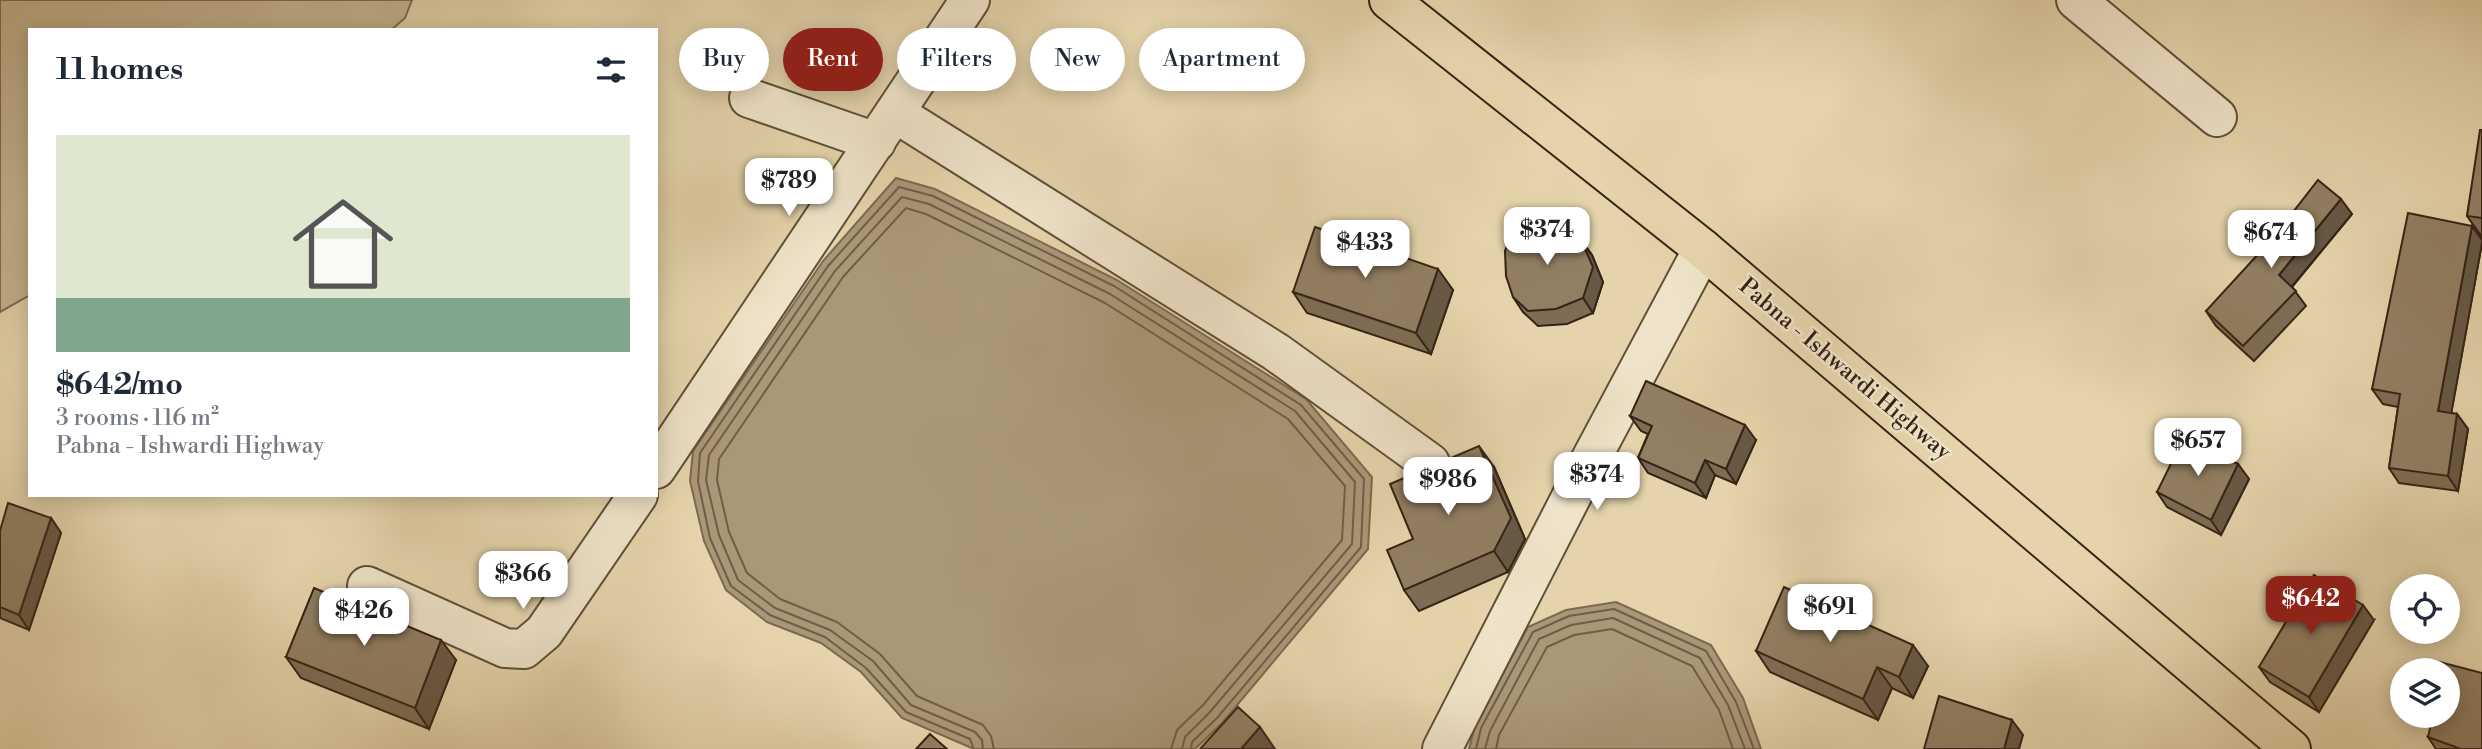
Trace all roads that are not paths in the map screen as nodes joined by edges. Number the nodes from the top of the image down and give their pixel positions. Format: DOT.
graph roads {
  1 [pos="970,0"];
  2 [pos="1389,0"];
  3 [pos="2076,0"];
  4 [pos="749,98"];
  5 [pos="2217,117"];
  6 [pos="886,127"];
  7 [pos="1703,249"];
  8 [pos="1430,463"];
  9 [pos="658,466"];
  10 [pos="637,497"];
  11 [pos="367,586"];
  12 [pos="1442,749"];
  13 [pos="2291,749"];
  1 -- 6 [label="street"];
  2 -- 7 [label="main road, Pabna - Ishwardi Highway"];
  3 -- 5 [label="street"];
  4 -- 6 [label="street"];
  6 -- 8 [label="street"];
  6 -- 9 [label="street"];
  7 -- 12 [label="street"];
  7 -- 13 [label="main road, Pabna - Ishwardi Highway"];
  10 -- 11 [label="street"];
}
